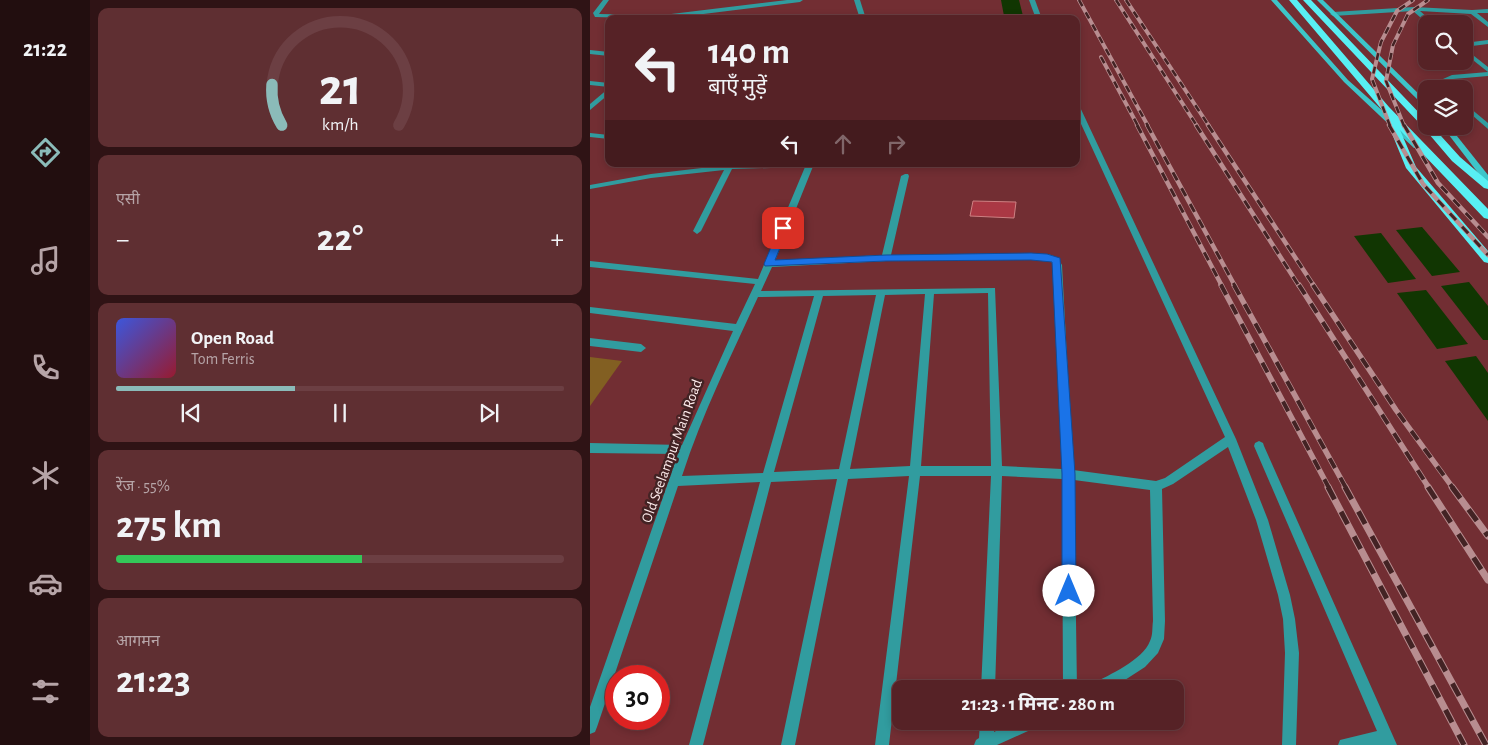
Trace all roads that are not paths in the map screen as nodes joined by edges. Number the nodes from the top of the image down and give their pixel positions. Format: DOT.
graph roads {
  1 [pos="606,0"];
  2 [pos="800,0"];
  3 [pos="857,0"];
  4 [pos="1032,0"];
  5 [pos="1274,0"];
  6 [pos="1293,0"];
  7 [pos="1307,0"];
  8 [pos="1320,0"];
  9 [pos="1414,9"];
  10 [pos="1488,11"];
  11 [pos="1472,12"];
  12 [pos="1333,14"];
  13 [pos="679,15"];
  14 [pos="862,15"];
  15 [pos="1038,15"];
  16 [pos="1421,15"];
  17 [pos="605,16"];
  18 [pos="1488,25"];
  19 [pos="1488,42"];
  20 [pos="1473,44"];
  21 [pos="590,52"];
  22 [pos="605,54"];
  23 [pos="1473,58"];
  24 [pos="1488,72"];
  25 [pos="1445,80"];
  26 [pos="590,83"];
  27 [pos="605,84"];
  28 [pos="1355,90"];
  29 [pos="1369,90"];
  30 [pos="605,94"];
  31 [pos="1418,97"];
  32 [pos="590,108"];
  33 [pos="1386,109"];
  34 [pos="1473,113"];
  35 [pos="1080,114"];
  36 [pos="1418,115"];
  37 [pos="1488,117"];
  38 [pos="1480,119"];
  39 [pos="1393,125"];
  40 [pos="1488,127"];
  41 [pos="590,135"];
  42 [pos="1435,135"];
  43 [pos="1452,135"];
  44 [pos="605,137"];
  45 [pos="1433,160"];
  46 [pos="716,167"];
  47 [pos="730,167"];
  48 [pos="808,167"];
  49 [pos="905,176"];
  50 [pos="1488,180"];
  51 [pos="1488,186"];
  52 [pos="590,187"];
  53 [pos="1488,216"];
  54 [pos="697,231"];
  55 [pos="886,258"];
  56 [pos="1488,259"];
  57 [pos="590,264"];
  58 [pos="769,264"];
  59 [pos="761,282"];
  60 [pos="930,291"];
  61 [pos="881,292"];
  62 [pos="754,294"];
  63 [pos="819,294"];
  64 [pos="590,310"];
  65 [pos="739,328"];
  66 [pos="590,342"];
  67 [pos="641,348"];
  68 [pos="1231,439"];
  69 [pos="1259,446"];
  70 [pos="590,448"];
  71 [pos="685,450"];
  72 [pos="915,471"];
  73 [pos="997,471"];
  74 [pos="845,474"];
  75 [pos="1068,474"];
  76 [pos="767,477"];
  77 [pos="676,481"];
  78 [pos="1156,486"];
  79 [pos="988,680"];
  80 [pos="1070,680"];
  81 [pos="1112,680"];
  82 [pos="590,727"];
  83 [pos="986,730"];
  84 [pos="1014,730"];
  85 [pos="1389,741"];
  86 [pos="984,744"];
  87 [pos="696,745"];
  88 [pos="788,745"];
  89 [pos="882,745"];
  90 [pos="1289,745"];
  91 [pos="1345,745"];
  1 -- 17 [label="street"];
  2 -- 13 [label="street"];
  3 -- 14 [label="street"];
  4 -- 15 [label="street"];
  5 -- 28 [label="main road"];
  6 -- 29 [label="highway"];
  7 -- 36 [label="highway"];
  8 -- 12 [label="main road"];
  9 -- 11 [label="street"];
  9 -- 12 [label="street"];
  9 -- 16 [label="street"];
  10 -- 11 [label="street"];
  11 -- 18 [label="street"];
  12 -- 31 [label="main road"];
  19 -- 20 [label="street"];
  21 -- 22 [label="street"];
  23 -- 24 [label="street"];
  24 -- 25 [label="street"];
  26 -- 27 [label="street"];
  28 -- 29 [label="highway"];
  28 -- 39 [label="main road"];
  29 -- 33 [label="highway"];
  30 -- 32 [label="street"];
  33 -- 39 [label="highway"];
  33 -- 45 [label="highway"];
  34 -- 38 [label="street"];
  35 -- 68 [label="street"];
  37 -- 38 [label="street"];
  38 -- 40 [label="street"];
  39 -- 45 [label="main road"];
  39 -- 56 [label="highway"];
  41 -- 44 [label="street"];
  42 -- 51 [label="highway"];
  43 -- 50 [label="main road"];
  45 -- 53 [label="highway"];
  46 -- 52 [label="street"];
  47 -- 54 [label="street"];
  48 -- 58 [label="street, Old Seelampur Main Road"];
  49 -- 55 [label="street"];
  55 -- 58 [label="street"];
  55 -- 75 [label="street"];
  57 -- 59 [label="street"];
  58 -- 59 [label="street, Old Seelampur Main Road"];
  59 -- 62 [label="street, Old Seelampur Main Road"];
  60 -- 61 [label="street"];
  60 -- 72 [label="street"];
  60 -- 73 [label="street"];
  61 -- 63 [label="street"];
  61 -- 74 [label="street"];
  62 -- 63 [label="street"];
  62 -- 65 [label="street, Old Seelampur Main Road"];
  63 -- 76 [label="street"];
  64 -- 65 [label="street"];
  65 -- 71 [label="street, Old Seelampur Main Road"];
  66 -- 67 [label="street"];
  68 -- 78 [label="street"];
  68 -- 90 [label="street"];
  69 -- 85 [label="street"];
  70 -- 71 [label="street"];
  71 -- 77 [label="street, Old Seelampur Main Road"];
  72 -- 73 [label="street"];
  72 -- 74 [label="street"];
  72 -- 89 [label="street"];
  73 -- 75 [label="street"];
  73 -- 79 [label="street"];
  74 -- 76 [label="street"];
  74 -- 88 [label="street"];
  75 -- 78 [label="street"];
  75 -- 80 [label="street"];
  76 -- 77 [label="street"];
  76 -- 87 [label="street"];
  77 -- 82 [label="street, Old Seelampur Main Road"];
  78 -- 81 [label="street"];
  83 -- 86 [label="street"];
  84 -- 86 [label="street"];
  85 -- 91 [label="street"];
}
